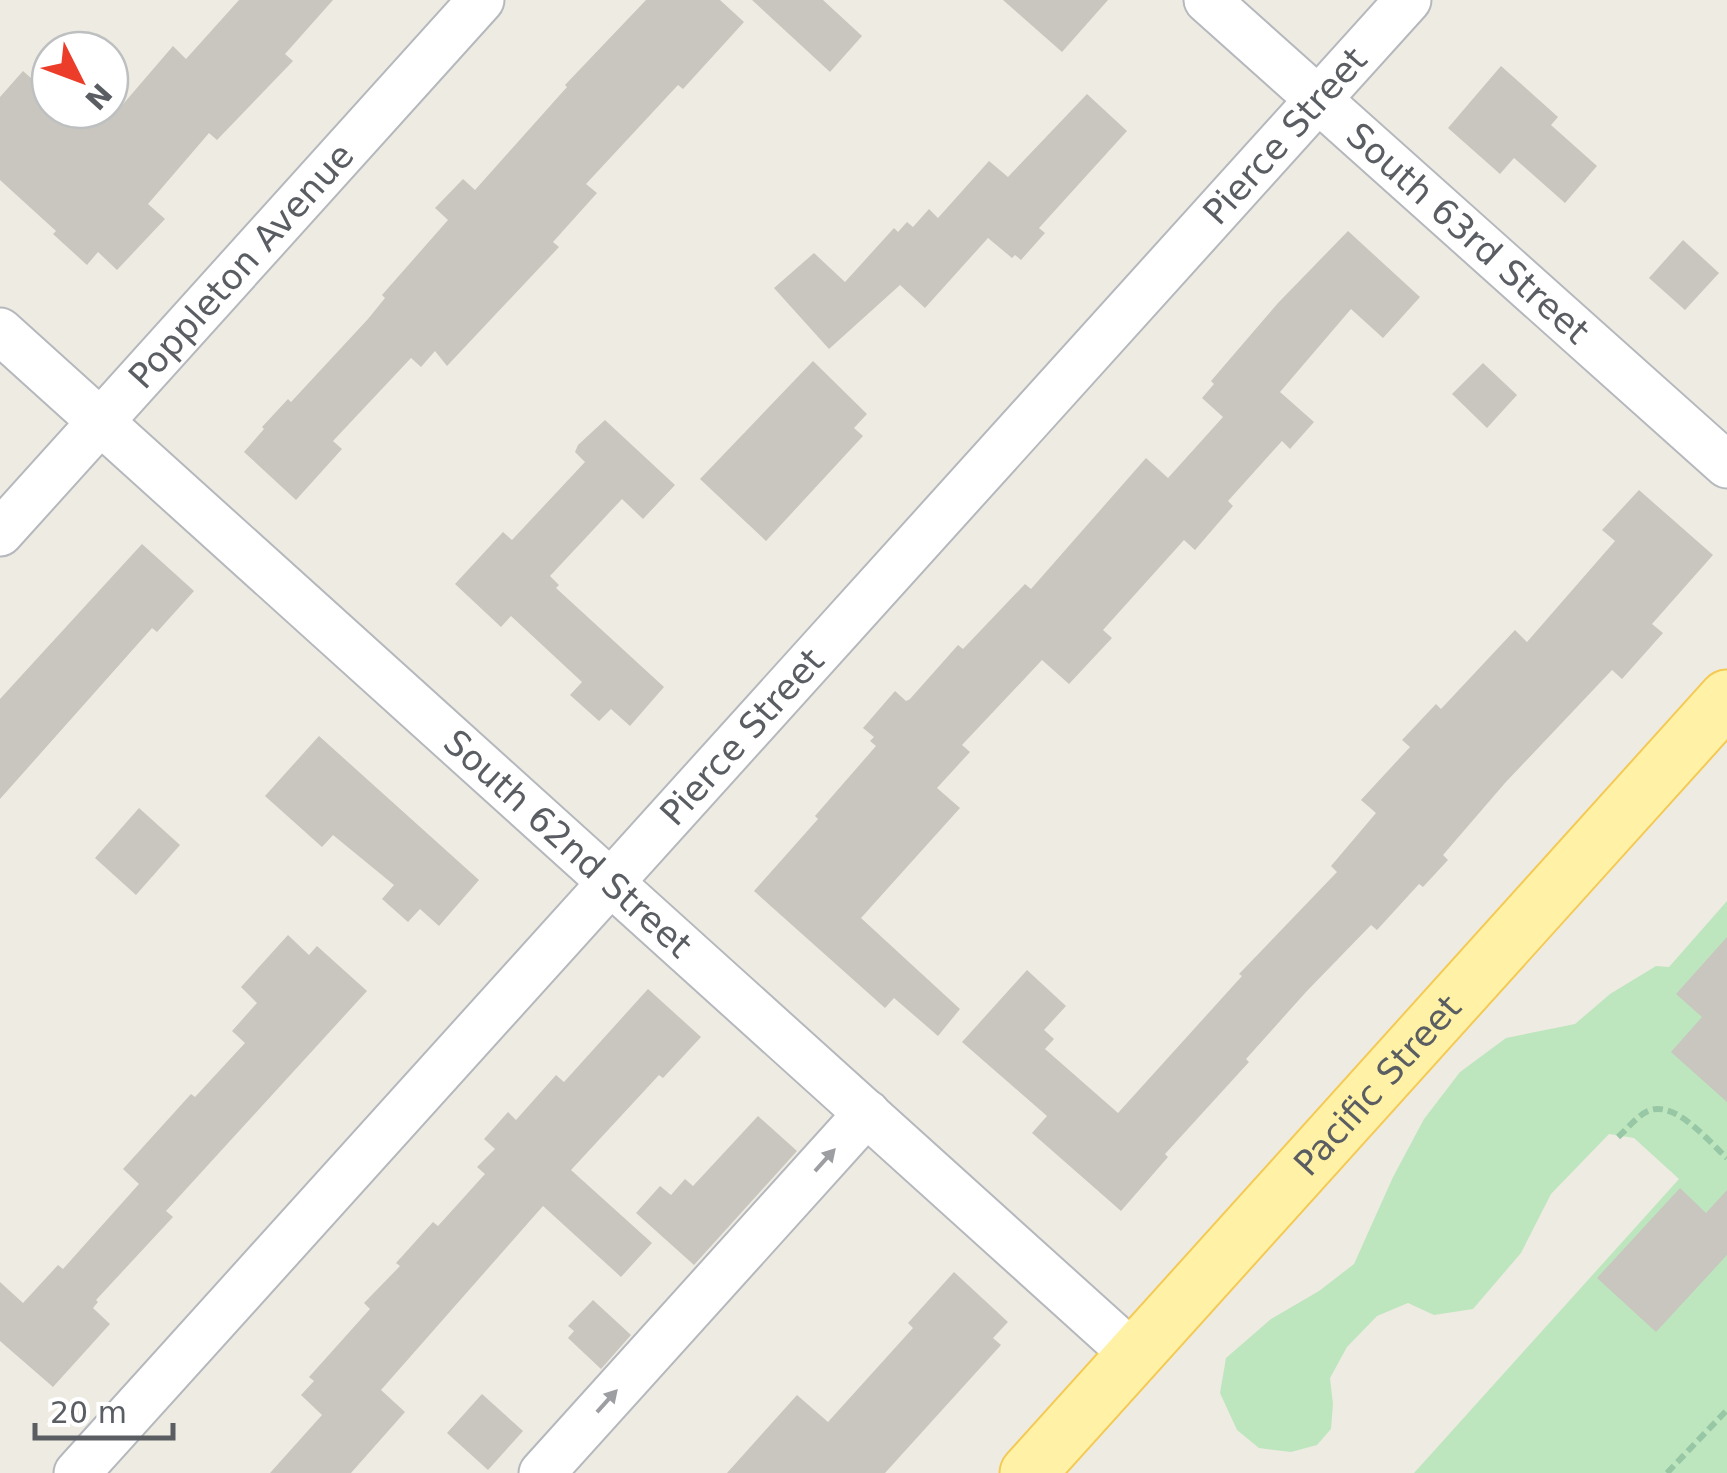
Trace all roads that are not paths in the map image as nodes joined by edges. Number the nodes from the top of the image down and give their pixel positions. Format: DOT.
graph roads {
  1 [pos="481,0"];
  2 [pos="1208,0"];
  3 [pos="1408,0"];
  4 [pos="1318,100"];
  5 [pos="0,331"];
  6 [pos="101,421"];
  7 [pos="1727,465"];
  8 [pos="0,533"];
  9 [pos="1727,698"];
  10 [pos="611,883"];
  11 [pos="867,1113"];
  12 [pos="1134,1355"];
  13 [pos="77,1473"];
  14 [pos="542,1473"];
  15 [pos="1028,1473"];
  1 -- 6 [label="street, Poppleton Avenue"];
  2 -- 4 [label="street, South 63rd Street"];
  3 -- 4 [label="street, Pierce Street"];
  4 -- 7 [label="street, South 63rd Street"];
  4 -- 10 [label="street, Pierce Street"];
  5 -- 6 [label="street, South 62nd Street"];
  6 -- 8 [label="street, Poppleton Avenue"];
  6 -- 10 [label="street, South 62nd Street"];
  9 -- 12 [label="main road, Pacific Street"];
  10 -- 11 [label="street, South 62nd Street"];
  10 -- 13 [label="street, Pierce Street"];
  11 -- 12 [label="street, South 62nd Street"];
  14 -- 11 [label="street, one-way"];
  12 -- 15 [label="main road, Pacific Street"];
}
